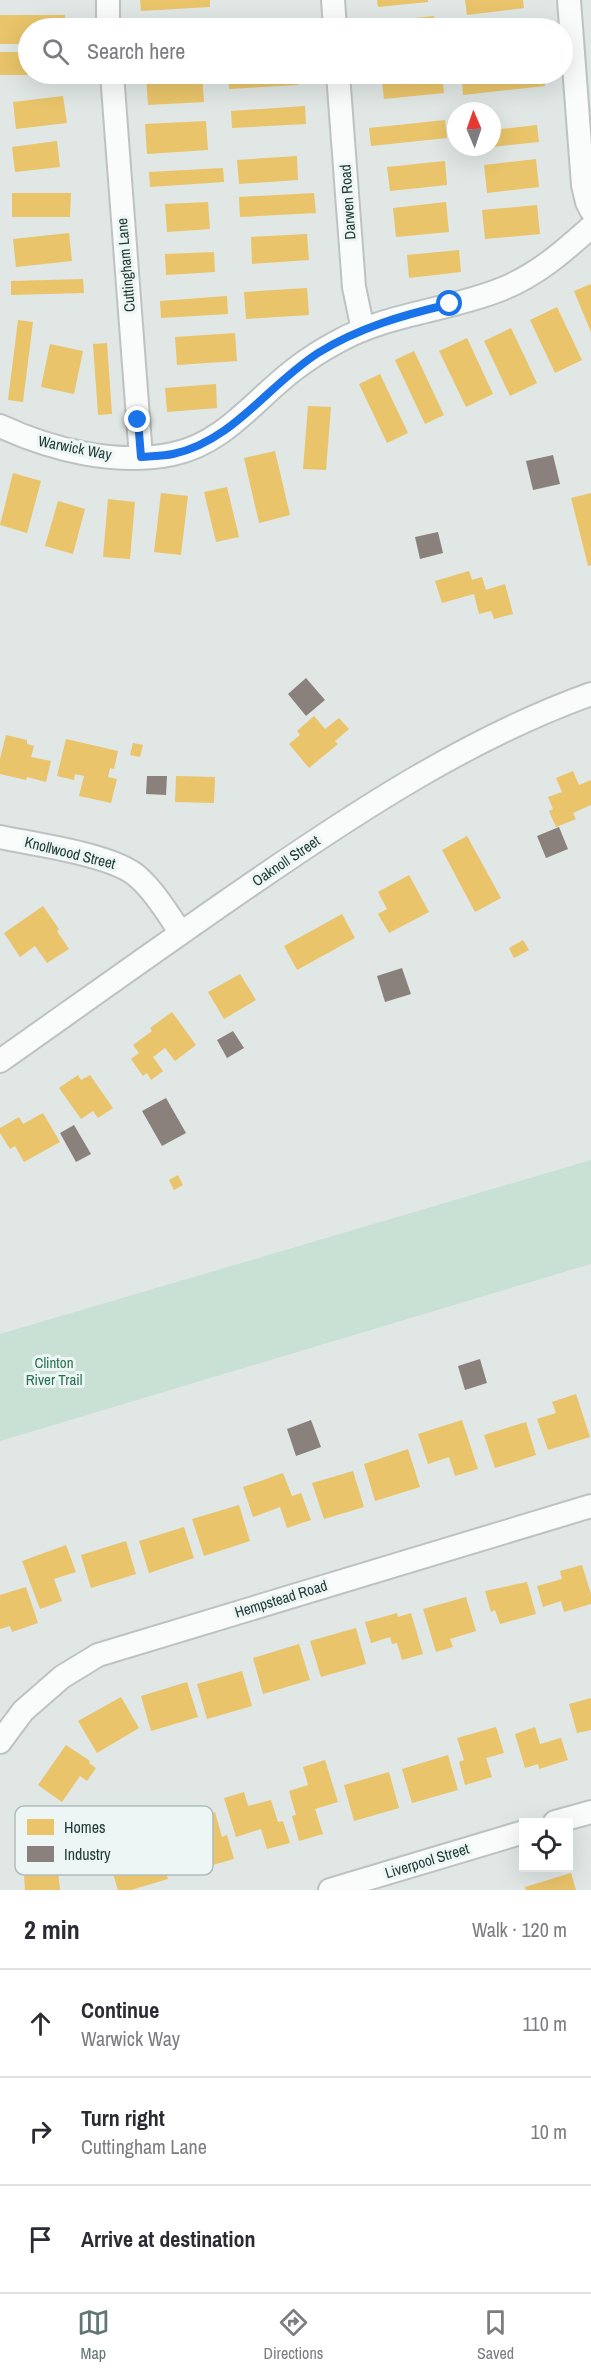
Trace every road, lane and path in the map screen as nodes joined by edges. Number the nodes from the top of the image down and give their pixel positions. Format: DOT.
graph roads {
  1 [pos="108,0"];
  2 [pos="333,0"];
  3 [pos="568,0"];
  4 [pos="108,18"];
  5 [pos="334,18"];
  6 [pos="569,18"];
  7 [pos="573,62"];
  8 [pos="113,84"];
  9 [pos="339,84"];
  10 [pos="591,210"];
  11 [pos="591,227"];
  12 [pos="363,330"];
  13 [pos="0,426"];
  14 [pos="141,457"];
  15 [pos="591,694"];
  16 [pos="0,837"];
  17 [pos="181,933"];
  18 [pos="0,1061"];
  19 [pos="591,1506"];
  20 [pos="0,1742"];
  21 [pos="591,1812"];
  22 [pos="569,1818"];
  23 [pos="519,1833"];
  24 [pos="330,1890"];
  1 -- 4 [label="street"];
  2 -- 5 [label="street"];
  3 -- 6 [label="street"];
  7 -- 10 [label="street"];
  8 -- 14 [label="street, Cuttingham Lane"];
  9 -- 12 [label="street, Darwen Road"];
  11 -- 12 [label="street, Warwick Way"];
  12 -- 14 [label="street, Warwick Way"];
  13 -- 14 [label="street, Warwick Way"];
  15 -- 17 [label="street, Oaknoll Street"];
  16 -- 17 [label="street, Knollwood Street"];
  17 -- 18 [label="street, Oaknoll Street"];
  19 -- 20 [label="street, Hempstead Road"];
  21 -- 22 [label="street"];
  23 -- 24 [label="street, Liverpool Street"];
}
